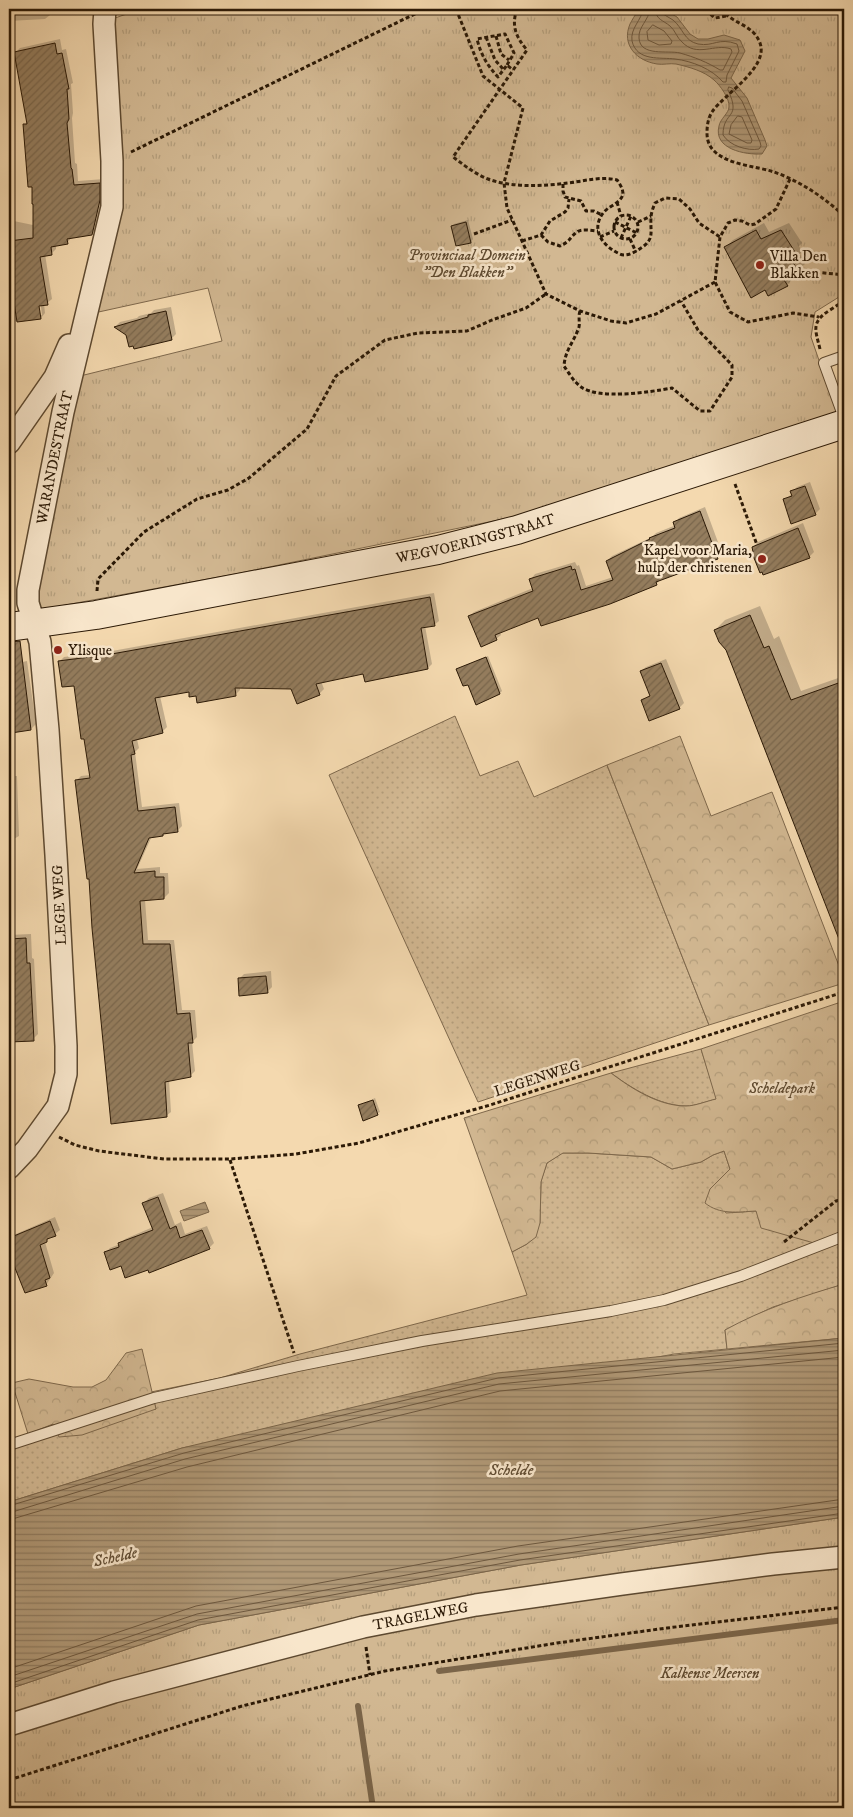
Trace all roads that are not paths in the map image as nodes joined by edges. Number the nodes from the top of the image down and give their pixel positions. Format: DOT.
graph roads {
  1 [pos="105,9"];
  2 [pos="93,292"];
  3 [pos="844,356"];
  4 [pos="844,418"];
  5 [pos="844,424"];
  6 [pos="9,443"];
  7 [pos="36,624"];
  8 [pos="9,627"];
  9 [pos="9,1168"];
  10 [pos="844,1236"];
  11 [pos="9,1444"];
  12 [pos="844,1557"];
  13 [pos="9,1725"];
  1 -- 2 [label="street, WARANDESTRAAT"];
  2 -- 6 [label="street, WARANDESTRAAT"];
  2 -- 7 [label="street, WARANDESTRAAT"];
  3 -- 4 [label="lane"];
  5 -- 7 [label="main road, WEGVOERINGSTRAAT"];
  7 -- 8 [label="main road, WEGVOERINGSTRAAT"];
  7 -- 9 [label="street, LEGE WEG"];
  10 -- 11 [label="lane"];
  12 -- 13 [label="street, TRAGELWEG"];
}
